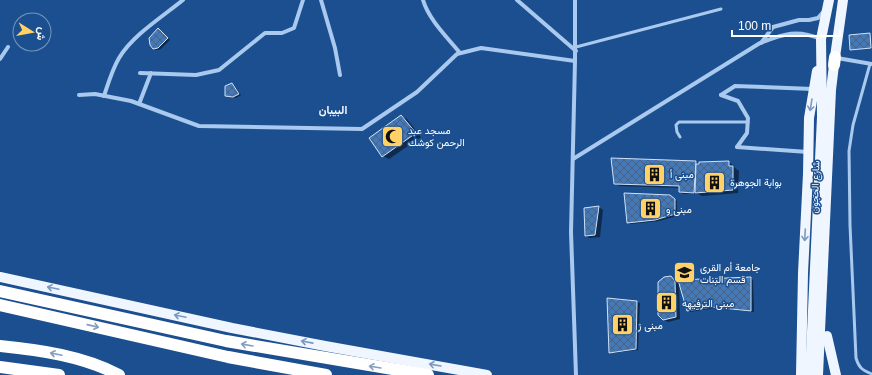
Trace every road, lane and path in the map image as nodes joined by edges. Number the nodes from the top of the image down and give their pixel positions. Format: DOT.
graph roads {
  1 [pos="184,0"];
  2 [pos="303,0"];
  3 [pos="321,0"];
  4 [pos="423,0"];
  5 [pos="517,0"];
  6 [pos="575,0"];
  7 [pos="843,0"];
  8 [pos="828,3"];
  9 [pos="722,9"];
  10 [pos="821,39"];
  11 [pos="760,43"];
  12 [pos="8,46"];
  13 [pos="576,49"];
  14 [pos="460,53"];
  15 [pos="0,59"];
  16 [pos="576,61"];
  17 [pos="835,61"];
  18 [pos="871,64"];
  19 [pos="140,73"];
  20 [pos="151,73"];
  21 [pos="340,75"];
  22 [pos="814,89"];
  23 [pos="79,95"];
  24 [pos="104,96"];
  25 [pos="139,104"];
  26 [pos="826,117"];
  27 [pos="748,122"];
  28 [pos="680,137"];
  29 [pos="809,152"];
  30 [pos="573,159"];
  31 [pos="0,277"];
  32 [pos="0,291"];
  33 [pos="0,306"];
  34 [pos="827,336"];
  35 [pos="0,346"];
  36 [pos="802,346"];
  37 [pos="0,367"];
  38 [pos="872,374"];
  39 [pos="58,375"];
  40 [pos="119,375"];
  41 [pos="326,375"];
  42 [pos="428,375"];
  43 [pos="487,375"];
  44 [pos="576,375"];
  45 [pos="796,375"];
  46 [pos="801,375"];
  47 [pos="810,375"];
  48 [pos="818,375"];
  49 [pos="825,375"];
  50 [pos="836,375"];
  1 -- 24 [label="street"];
  2 -- 20 [label="street"];
  3 -- 21 [label="street"];
  4 -- 14 [label="street"];
  5 -- 13 [label="street"];
  6 -- 13 [label="street"];
  7 -- 17 [label="main road, شارع الحجون"];
  8 -- 10 [label="main road, شارع الحجون"];
  8 -- 11 [label="street"];
  9 -- 13 [label="lane"];
  10 -- 11 [label="street"];
  10 -- 22 [label="main road"];
  10 -- 26 [label="main road, شارع الحجون"];
  11 -- 30 [label="street"];
  12 -- 15 [label="street"];
  13 -- 16 [label="street"];
  14 -- 16 [label="street"];
  14 -- 25 [label="street"];
  16 -- 30 [label="street"];
  17 -- 18 [label="street"];
  17 -- 26 [label="main road, شارع الحجون"];
  17 -- 34 [label="main road"];
  18 -- 38 [label="lane"];
  19 -- 20 [label="street"];
  20 -- 25 [label="street"];
  22 -- 27 [label="street"];
  22 -- 29 [label="main road, one-way"];
  23 -- 24 [label="street"];
  24 -- 25 [label="street"];
  26 -- 47 [label="main road, شارع الحجون"];
  26 -- 48 [label="main road, شارع الحجون"];
  27 -- 28 [label="lane"];
  27 -- 29 [label="street"];
  29 -- 36 [label="main road, one-way"];
  30 -- 44 [label="street"];
  43 -- 31 [label="main road, one-way"];
  42 -- 32 [label="highway, one-way"];
  33 -- 41 [label="highway, one-way"];
  34 -- 49 [label="main road"];
  34 -- 50 [label="main road"];
  40 -- 35 [label="highway, one-way"];
  36 -- 45 [label="main road"];
  36 -- 46 [label="main road"];
  37 -- 39 [label="highway"];
}
